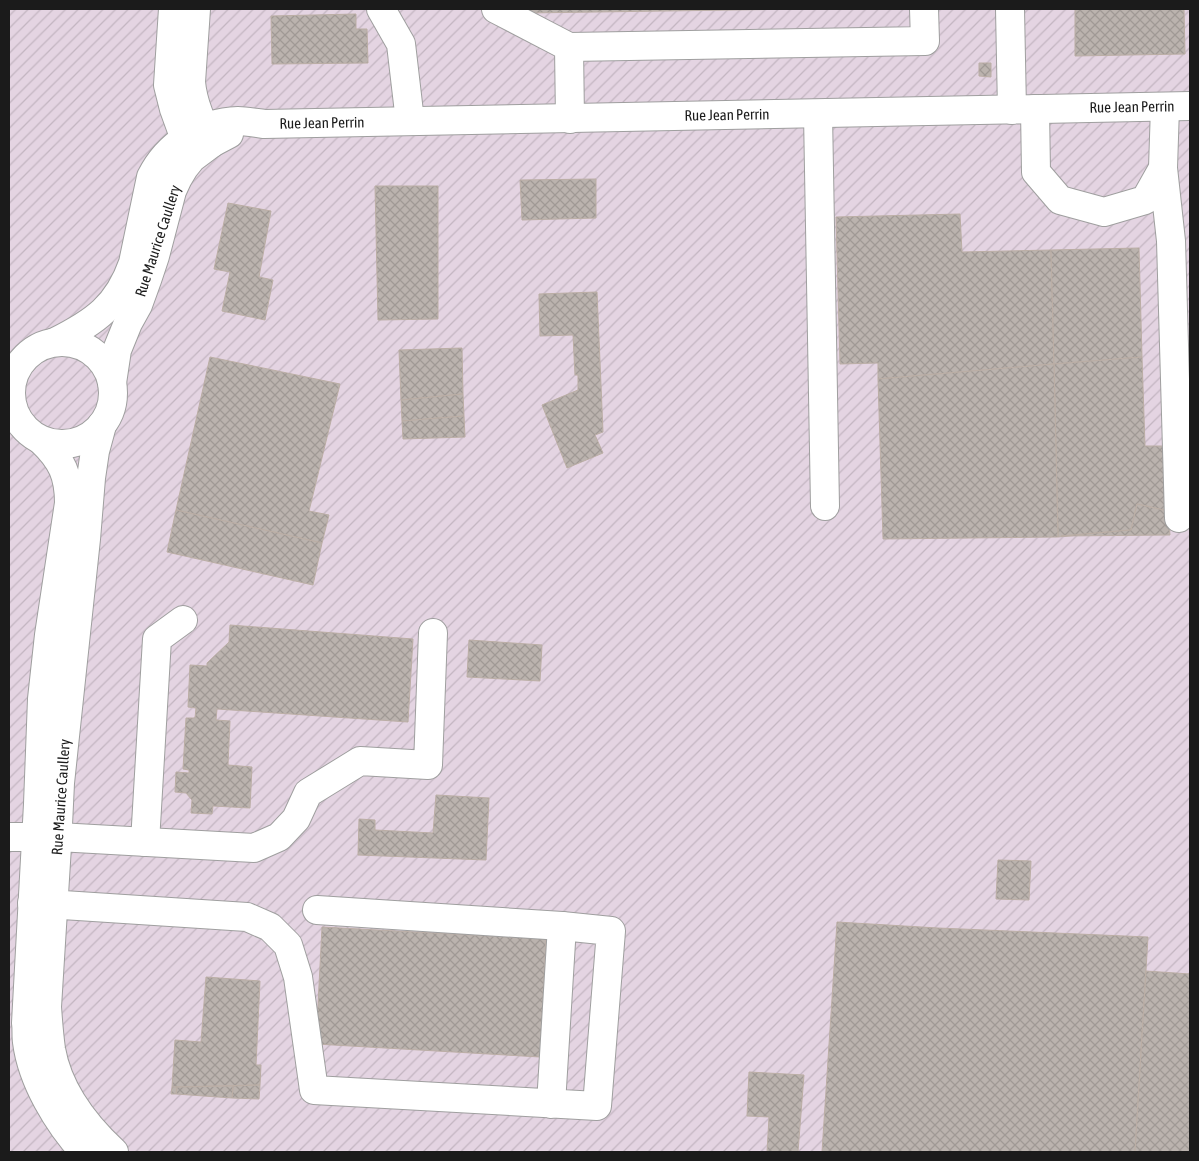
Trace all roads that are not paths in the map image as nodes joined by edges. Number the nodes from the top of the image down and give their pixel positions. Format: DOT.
graph roads {
  1 [pos="173,9"];
  2 [pos="196,9"];
  3 [pos="381,9"];
  4 [pos="496,9"];
  5 [pos="924,9"];
  6 [pos="1010,9"];
  7 [pos="569,47"];
  8 [pos="1178,106"];
  9 [pos="1024,110"];
  10 [pos="818,114"];
  11 [pos="570,119"];
  12 [pos="410,121"];
  13 [pos="198,142"];
  14 [pos="1163,168"];
  15 [pos="50,343"];
  16 [pos="9,346"];
  17 [pos="112,383"];
  18 [pos="10,404"];
  19 [pos="102,425"];
  20 [pos="42,441"];
  21 [pos="825,506"];
  22 [pos="1179,518"];
  23 [pos="183,620"];
  24 [pos="433,632"];
  25 [pos="9,837"];
  26 [pos="47,837"];
  27 [pos="145,842"];
  28 [pos="43,904"];
  29 [pos="317,910"];
  30 [pos="562,926"];
  31 [pos="28,1004"];
  32 [pos="551,1104"];
  33 [pos="84,1152"];
  34 [pos="114,1152"];
  1 -- 13 [label="street"];
  2 -- 13 [label="street"];
  3 -- 12 [label="street"];
  4 -- 7 [label="street"];
  5 -- 7 [label="street"];
  6 -- 9 [label="street"];
  7 -- 11 [label="street"];
  8 -- 9 [label="street, Rue Jean Perrin"];
  8 -- 14 [label="street"];
  9 -- 10 [label="street, Rue Jean Perrin"];
  9 -- 14 [label="street"];
  10 -- 11 [label="street, Rue Jean Perrin"];
  10 -- 21 [label="street"];
  11 -- 12 [label="street, Rue Jean Perrin"];
  12 -- 13 [label="street, Rue Jean Perrin"];
  13 -- 15 [label="street, Rue Maurice Caullery"];
  13 -- 17 [label="street, Rue Maurice Caullery"];
  14 -- 22 [label="street"];
  15 -- 16 [label="street"];
  15 -- 17 [label="street, Rue Maurice Caullery"];
  15 -- 18 [label="street, Rue Maurice Caullery"];
  17 -- 19 [label="street, Rue Maurice Caullery"];
  18 -- 20 [label="street, Rue Maurice Caullery"];
  19 -- 20 [label="street, Rue Maurice Caullery"];
  19 -- 26 [label="street, Rue Maurice Caullery"];
  20 -- 26 [label="street, Rue Maurice Caullery"];
  23 -- 27 [label="street"];
  24 -- 27 [label="street"];
  25 -- 26 [label="street"];
  26 -- 27 [label="street"];
  26 -- 28 [label="street, Rue Maurice Caullery"];
  28 -- 31 [label="street, Rue Maurice Caullery"];
  28 -- 32 [label="street"];
  29 -- 30 [label="street"];
  30 -- 32 [label="street"];
  30 -- 32 [label="street"];
  31 -- 33 [label="street, Rue Maurice Caullery"];
  31 -- 34 [label="street, Rue Maurice Caullery"];
}
